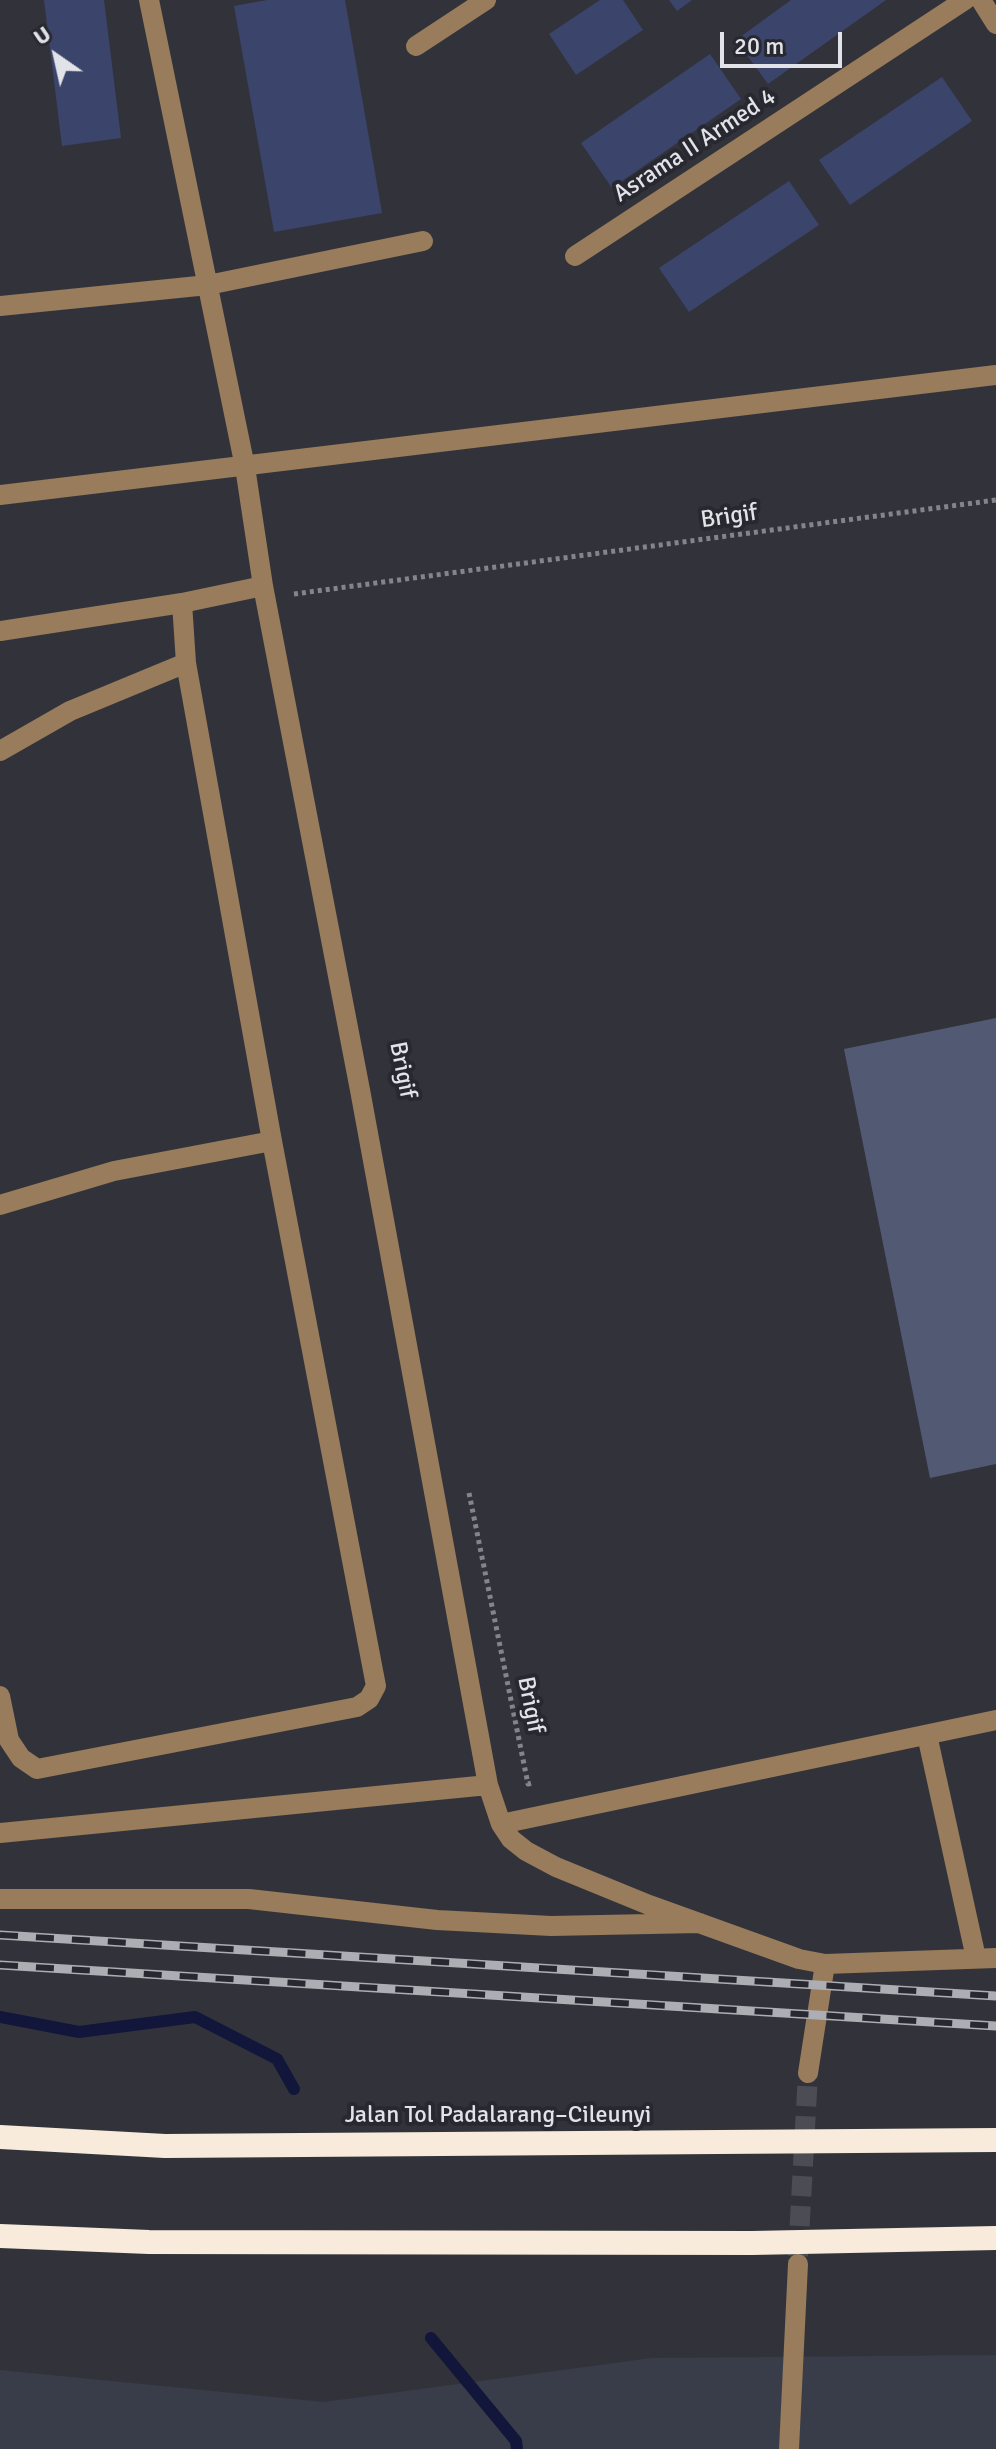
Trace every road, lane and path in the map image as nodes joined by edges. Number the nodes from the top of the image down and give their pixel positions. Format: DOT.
graph roads {
  1 [pos="149,0"];
  2 [pos="486,0"];
  3 [pos="965,0"];
  4 [pos="981,0"];
  5 [pos="996,24"];
  6 [pos="416,46"];
  7 [pos="423,241"];
  8 [pos="575,256"];
  9 [pos="208,285"];
  10 [pos="0,306"];
  11 [pos="996,375"];
  12 [pos="245,467"];
  13 [pos="0,495"];
  14 [pos="996,500"];
  15 [pos="263,586"];
  16 [pos="288,595"];
  17 [pos="182,603"];
  18 [pos="0,631"];
  19 [pos="186,663"];
  20 [pos="0,751"];
  21 [pos="272,1141"];
  22 [pos="0,1205"];
  23 [pos="468,1487"];
  24 [pos="0,1696"];
  25 [pos="996,1720"];
  26 [pos="927,1735"];
  27 [pos="543,1781"];
  28 [pos="488,1785"];
  29 [pos="501,1824"];
  30 [pos="0,1833"];
  31 [pos="0,1899"];
  32 [pos="700,1923"];
  33 [pos="986,1958"];
  34 [pos="825,1964"];
  35 [pos="808,2073"];
  36 [pos="0,2137"];
  37 [pos="996,2140"];
  38 [pos="0,2236"];
  39 [pos="996,2238"];
  40 [pos="798,2264"];
  41 [pos="789,2449"];
  1 -- 9 [label="street"];
  2 -- 6 [label="street"];
  3 -- 8 [label="street, Asrama II Armed 4"];
  4 -- 5 [label="street"];
  7 -- 9 [label="street"];
  9 -- 10 [label="street"];
  9 -- 12 [label="street"];
  11 -- 12 [label="street"];
  12 -- 13 [label="street"];
  12 -- 15 [label="street"];
  14 -- 16 [label="path, Brigif"];
  15 -- 17 [label="street"];
  15 -- 28 [label="street"];
  17 -- 18 [label="street"];
  17 -- 19 [label="street"];
  19 -- 20 [label="street"];
  19 -- 21 [label="street"];
  21 -- 22 [label="street"];
  21 -- 24 [label="street"];
  23 -- 27 [label="path, Brigif"];
  25 -- 26 [label="street"];
  26 -- 29 [label="street"];
  26 -- 33 [label="street"];
  28 -- 29 [label="street"];
  28 -- 30 [label="street"];
  29 -- 32 [label="street"];
  31 -- 32 [label="street"];
  32 -- 34 [label="street"];
  33 -- 34 [label="street"];
  34 -- 35 [label="street"];
  36 -- 37 [label="highway, Jalan Tol Padalarang–Cileunyi"];
  38 -- 39 [label="highway"];
  40 -- 41 [label="street"];
}
